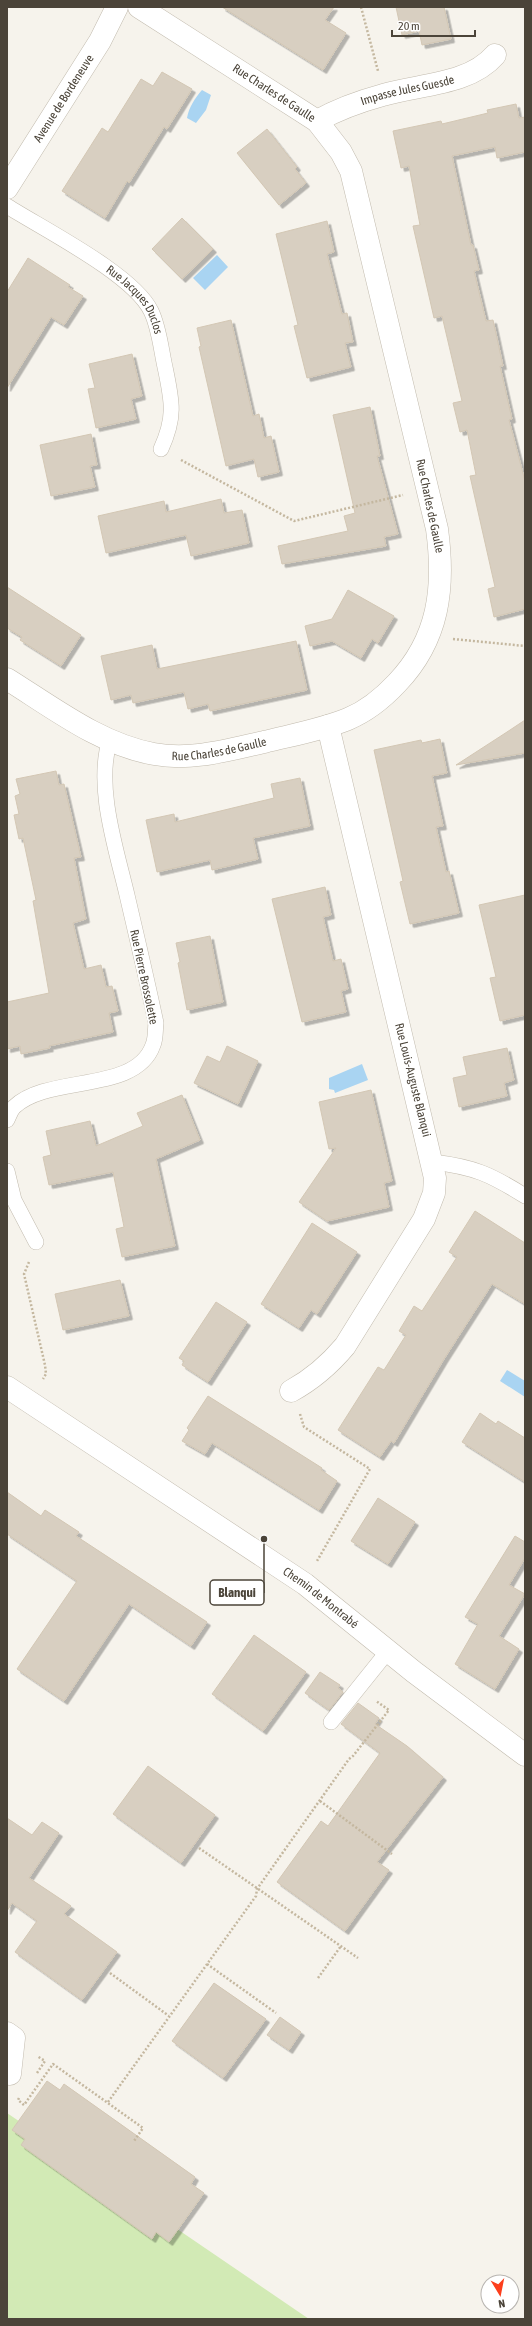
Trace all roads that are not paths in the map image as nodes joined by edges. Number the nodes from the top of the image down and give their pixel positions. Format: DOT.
graph roads {
  1 [pos="117,7"];
  2 [pos="139,7"];
  3 [pos="495,55"];
  4 [pos="317,120"];
  5 [pos="7,188"];
  6 [pos="7,206"];
  7 [pos="161,449"];
  8 [pos="7,679"];
  9 [pos="328,726"];
  10 [pos="110,739"];
  11 [pos="7,1120"];
  12 [pos="433,1162"];
  13 [pos="7,1171"];
  14 [pos="525,1196"];
  15 [pos="36,1242"];
  16 [pos="7,1387"];
  17 [pos="291,1391"];
  18 [pos="388,1651"];
  19 [pos="331,1722"];
  20 [pos="525,1755"];
  21 [pos="7,2033"];
  22 [pos="10,2074"];
  1 -- 5 [label="street, Avenue de Bordeneuve"];
  2 -- 4 [label="street, Rue Charles de Gaulle"];
  3 -- 4 [label="street, Impasse Jules Guesde"];
  4 -- 9 [label="street, Rue Charles de Gaulle"];
  6 -- 7 [label="lane, Rue Jacques Duclos"];
  8 -- 10 [label="street, Rue Charles de Gaulle"];
  9 -- 10 [label="street, Rue Charles de Gaulle"];
  9 -- 12 [label="street, Rue Louis-Auguste Blanqui"];
  10 -- 11 [label="lane, Rue Pierre Brossolette"];
  12 -- 14 [label="lane"];
  12 -- 17 [label="street, Rue Louis-Auguste Blanqui"];
  13 -- 15 [label="lane"];
  16 -- 18 [label="street, Chemin de Montrabé"];
  18 -- 19 [label="lane"];
  18 -- 20 [label="street, Chemin de Montrabé"];
  21 -- 22 [label="street"];
}
